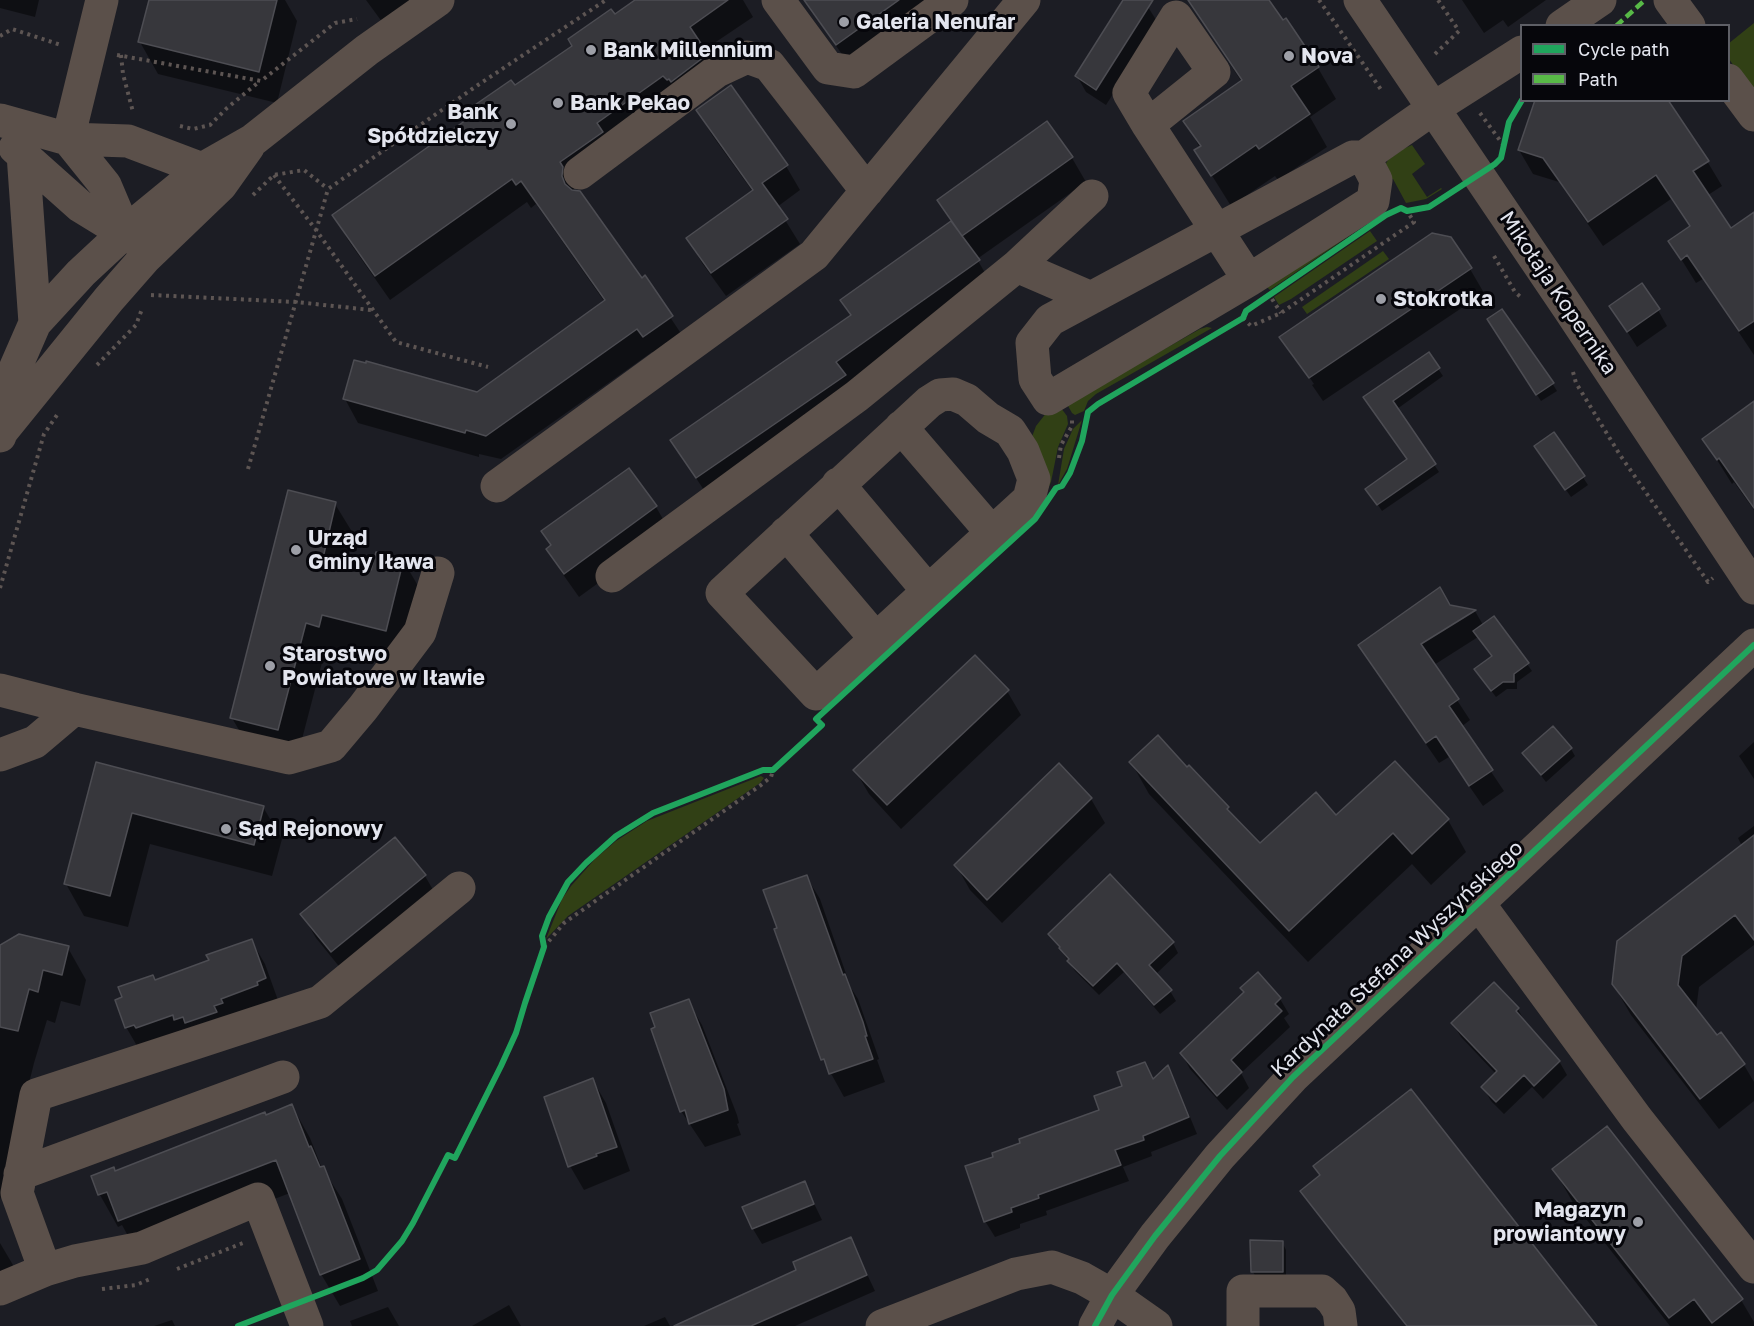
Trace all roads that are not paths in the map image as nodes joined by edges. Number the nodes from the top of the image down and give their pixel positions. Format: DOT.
graph roads {
  1 [pos="102,0"];
  2 [pos="438,0"];
  3 [pos="778,0"];
  4 [pos="952,0"];
  5 [pos="1024,0"];
  6 [pos="1360,0"];
  7 [pos="1600,0"];
  8 [pos="1670,0"];
  9 [pos="1565,24"];
  10 [pos="1688,24"];
  11 [pos="1520,52"];
  12 [pos="1730,83"];
  13 [pos="1434,108"];
  14 [pos="1754,115"];
  15 [pos="0,120"];
  16 [pos="1148,125"];
  17 [pos="68,139"];
  18 [pos="253,140"];
  19 [pos="11,145"];
  20 [pos="1364,157"];
  21 [pos="202,168"];
  22 [pos="580,173"];
  23 [pos="867,191"];
  24 [pos="1092,196"];
  25 [pos="1217,230"];
  26 [pos="124,233"];
  27 [pos="1017,266"];
  28 [pos="150,273"];
  29 [pos="1091,298"];
  30 [pos="1258,299"];
  31 [pos="35,323"];
  32 [pos="1053,396"];
  33 [pos="901,427"];
  34 [pos="1010,431"];
  35 [pos="1,434"];
  36 [pos="838,484"];
  37 [pos="497,486"];
  38 [pos="786,533"];
  39 [pos="993,534"];
  40 [pos="438,573"];
  41 [pos="612,576"];
  42 [pos="1754,588"];
  43 [pos="929,592"];
  44 [pos="876,639"];
  45 [pos="1754,645"];
  46 [pos="0,690"];
  47 [pos="74,709"];
  48 [pos="0,755"];
  49 [pos="459,888"];
  50 [pos="1479,904"];
  51 [pos="283,1077"];
  52 [pos="20,1174"];
  53 [pos="1754,1267"];
  54 [pos="45,1270"];
  55 [pos="0,1289"];
  56 [pos="1112,1295"];
  57 [pos="307,1326"];
  58 [pos="882,1326"];
  59 [pos="1095,1326"];
  60 [pos="1156,1326"];
  61 [pos="1243,1326"];
  62 [pos="1341,1326"];
  1 -- 17 [label="street"];
  2 -- 18 [label="street"];
  3 -- 4 [label="street"];
  5 -- 23 [label="street"];
  6 -- 13 [label="street, Mikołaja Kopernika"];
  7 -- 9 [label="street"];
  8 -- 10 [label="street"];
  11 -- 13 [label="street"];
  12 -- 14 [label="street"];
  13 -- 20 [label="street"];
  13 -- 42 [label="street, Mikołaja Kopernika"];
  15 -- 17 [label="street"];
  16 -- 25 [label="street"];
  17 -- 21 [label="street"];
  17 -- 26 [label="street"];
  18 -- 21 [label="street"];
  18 -- 28 [label="street"];
  19 -- 26 [label="street"];
  19 -- 31 [label="street"];
  20 -- 25 [label="street"];
  20 -- 30 [label="street"];
  21 -- 26 [label="street"];
  22 -- 23 [label="street"];
  23 -- 37 [label="street"];
  24 -- 27 [label="street"];
  25 -- 29 [label="street"];
  25 -- 30 [label="street"];
  26 -- 28 [label="street"];
  26 -- 31 [label="street"];
  27 -- 29 [label="street"];
  27 -- 41 [label="street"];
  28 -- 35 [label="street"];
  29 -- 32 [label="street"];
  30 -- 32 [label="street"];
  31 -- 35 [label="street"];
  32 -- 34 [label="street"];
  33 -- 34 [label="street"];
  33 -- 36 [label="street"];
  33 -- 39 [label="street"];
  34 -- 39 [label="street"];
  36 -- 38 [label="street"];
  36 -- 43 [label="street"];
  38 -- 44 [label="street"];
  38 -- 44 [label="street"];
  39 -- 43 [label="street"];
  40 -- 47 [label="street"];
  43 -- 44 [label="street"];
  45 -- 50 [label="street, Kardynała Stefana Wyszyńskiego"];
  46 -- 47 [label="street"];
  47 -- 48 [label="street"];
  49 -- 52 [label="street"];
  50 -- 53 [label="street"];
  50 -- 56 [label="street, Kardynała Stefana Wyszyńskiego"];
  51 -- 52 [label="street"];
  52 -- 54 [label="street"];
  54 -- 55 [label="street"];
  54 -- 57 [label="street"];
  56 -- 58 [label="street"];
  56 -- 59 [label="street, Kardynała Stefana Wyszyńskiego"];
  56 -- 60 [label="street"];
  61 -- 62 [label="street"];
}
